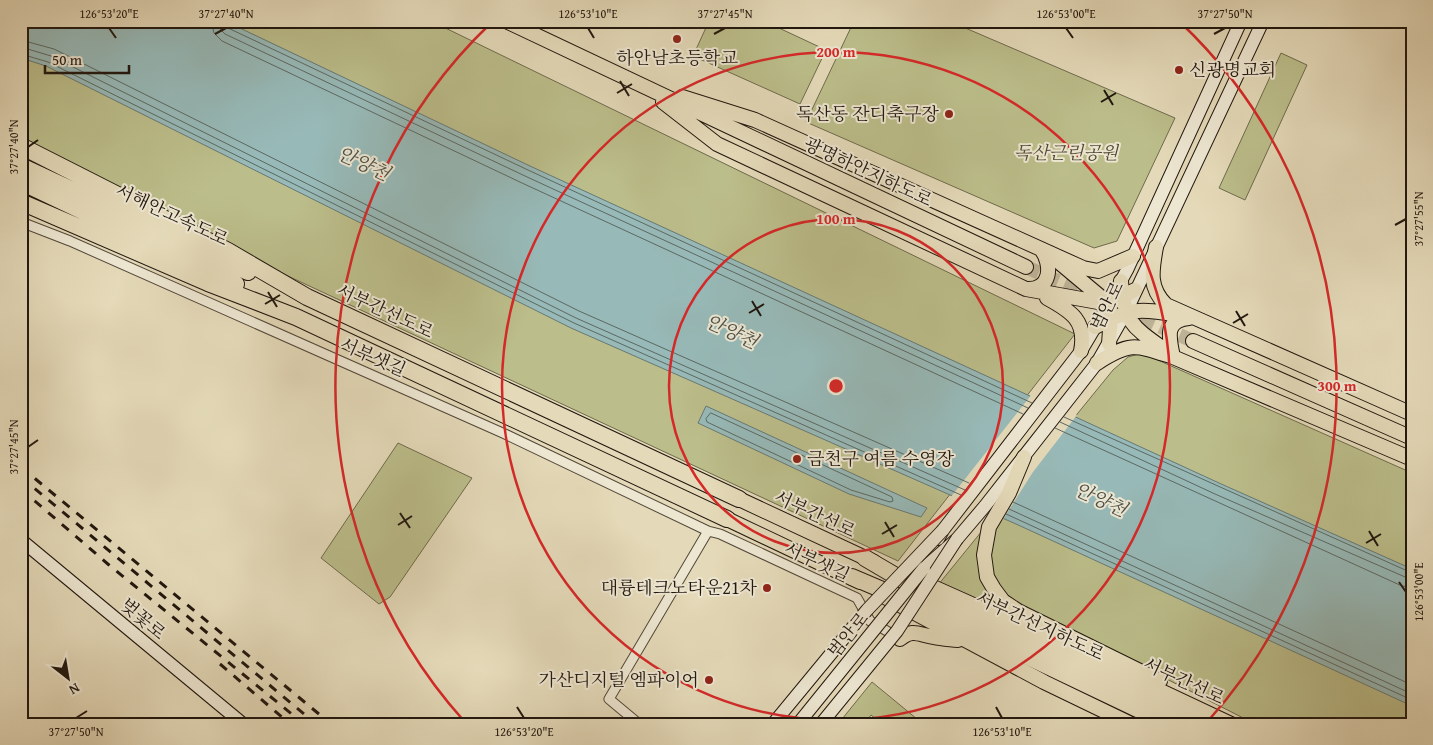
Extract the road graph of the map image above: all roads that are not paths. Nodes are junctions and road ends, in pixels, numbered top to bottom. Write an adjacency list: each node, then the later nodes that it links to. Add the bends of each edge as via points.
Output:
1 (506, 21): 4 (main road)
2 (1241, 21): 12 (main road, 범안로)
3 (1263, 21): 10 (main road, 범안로)
4 (640, 86): 11 (main road, via 755,120); 13 (main road, 광명하안지하도로); 16 (main road, via 717,144)
5 (21, 146): 17 (highway, 서부간선도로, via 228,251)
6 (21, 166): 17 (highway, 서해안고속도로, via 220,260)
7 (21, 182): 20 (highway, 서해안고속도로, via 215,273)
8 (21, 202): 20 (highway, via 208,283)
9 (21, 222): 36 (street, 서부샛길, via 79,244 496,430)
10 (1156, 247): 15 (main road, 범안로); 21 (main road, via 1152,273 1154,290 1166,305)
11 (1041, 249): 12 (main road, via 1083,268 1098,271); 16 (main road, via 1050,263 1048,275); 18 (main road)
12 (1133, 256): 14 (main road, 범안로)
13 (1026, 267)
14 (1121, 281): 18 (main road, 범안로); 19 (main road)
15 (1135, 290): 19 (main road)
16 (1031, 291): 18 (main road); 26 (main road, via 1071,313 1081,328)
17 (307, 297): 33 (highway, 서부간선도로)
18 (1109, 304): 19 (main road); 22 (main road); 23 (main road, 범안로)
19 (1124, 306): 21 (main road); 22 (main road); 25 (main road, 범안로); 27 (main road, via 1137,330)
20 (296, 317): 34 (highway)
21 (1193, 318): 27 (main road, via 1181,319 1171,328 1169,340); 29 (main road)
22 (1111, 319): 23 (main road); 25 (main road)
23 (1095, 327): 26 (main road, 범안로)
24 (1193, 341): 30 (main road)
25 (1108, 344): 28 (main road, 범안로)
26 (1081, 351): 35 (main road, 범안로)
27 (1173, 357): 28 (main road, via 1138,346 1114,352); 32 (main road)
28 (1098, 363): 31 (main road, 범안로)
29 (1412, 414)
30 (1412, 438)
31 (1024, 457): 37 (main road, 범안로); 53 (main road, via 1010,493 989,528 984,555 987,577 1003,600 1018,611)
32 (1412, 460)
33 (739, 500): 39 (main road, 서부간선로)
34 (727, 519): 41 (main road)
35 (943, 530): 40 (main road, 범안로, bridge); 46 (main road, bridge, via 867,610)
36 (708, 531): 42 (street, 서부샛길, via 857,598 870,620); 45 (street, via 609,699)
37 (957, 539): 40 (main road, 범안로, bridge); 48 (main road, bridge, via 897,631)
38 (21, 540): 44 (main road, 벚꽃로)
39 (865, 558): 51 (highway, 서부간선지하도로, via 935,599); 52 (main road, 서부간선로, via 943,590)
40 (924, 568): 47 (main road, 범안로, bridge)
41 (852, 577): 43 (main road); 50 (highway, 서부간선지하도로, via 932,611)
42 (900, 639): 43 (main road, via 915,632)
43 (968, 642): 49 (main road)
44 (243, 724)
45 (639, 724)
46 (773, 724)
47 (798, 724)
48 (821, 724)
49 (1131, 724)
50 (1169, 724)
51 (1201, 724)
52 (1231, 724)
53 (1243, 724)

